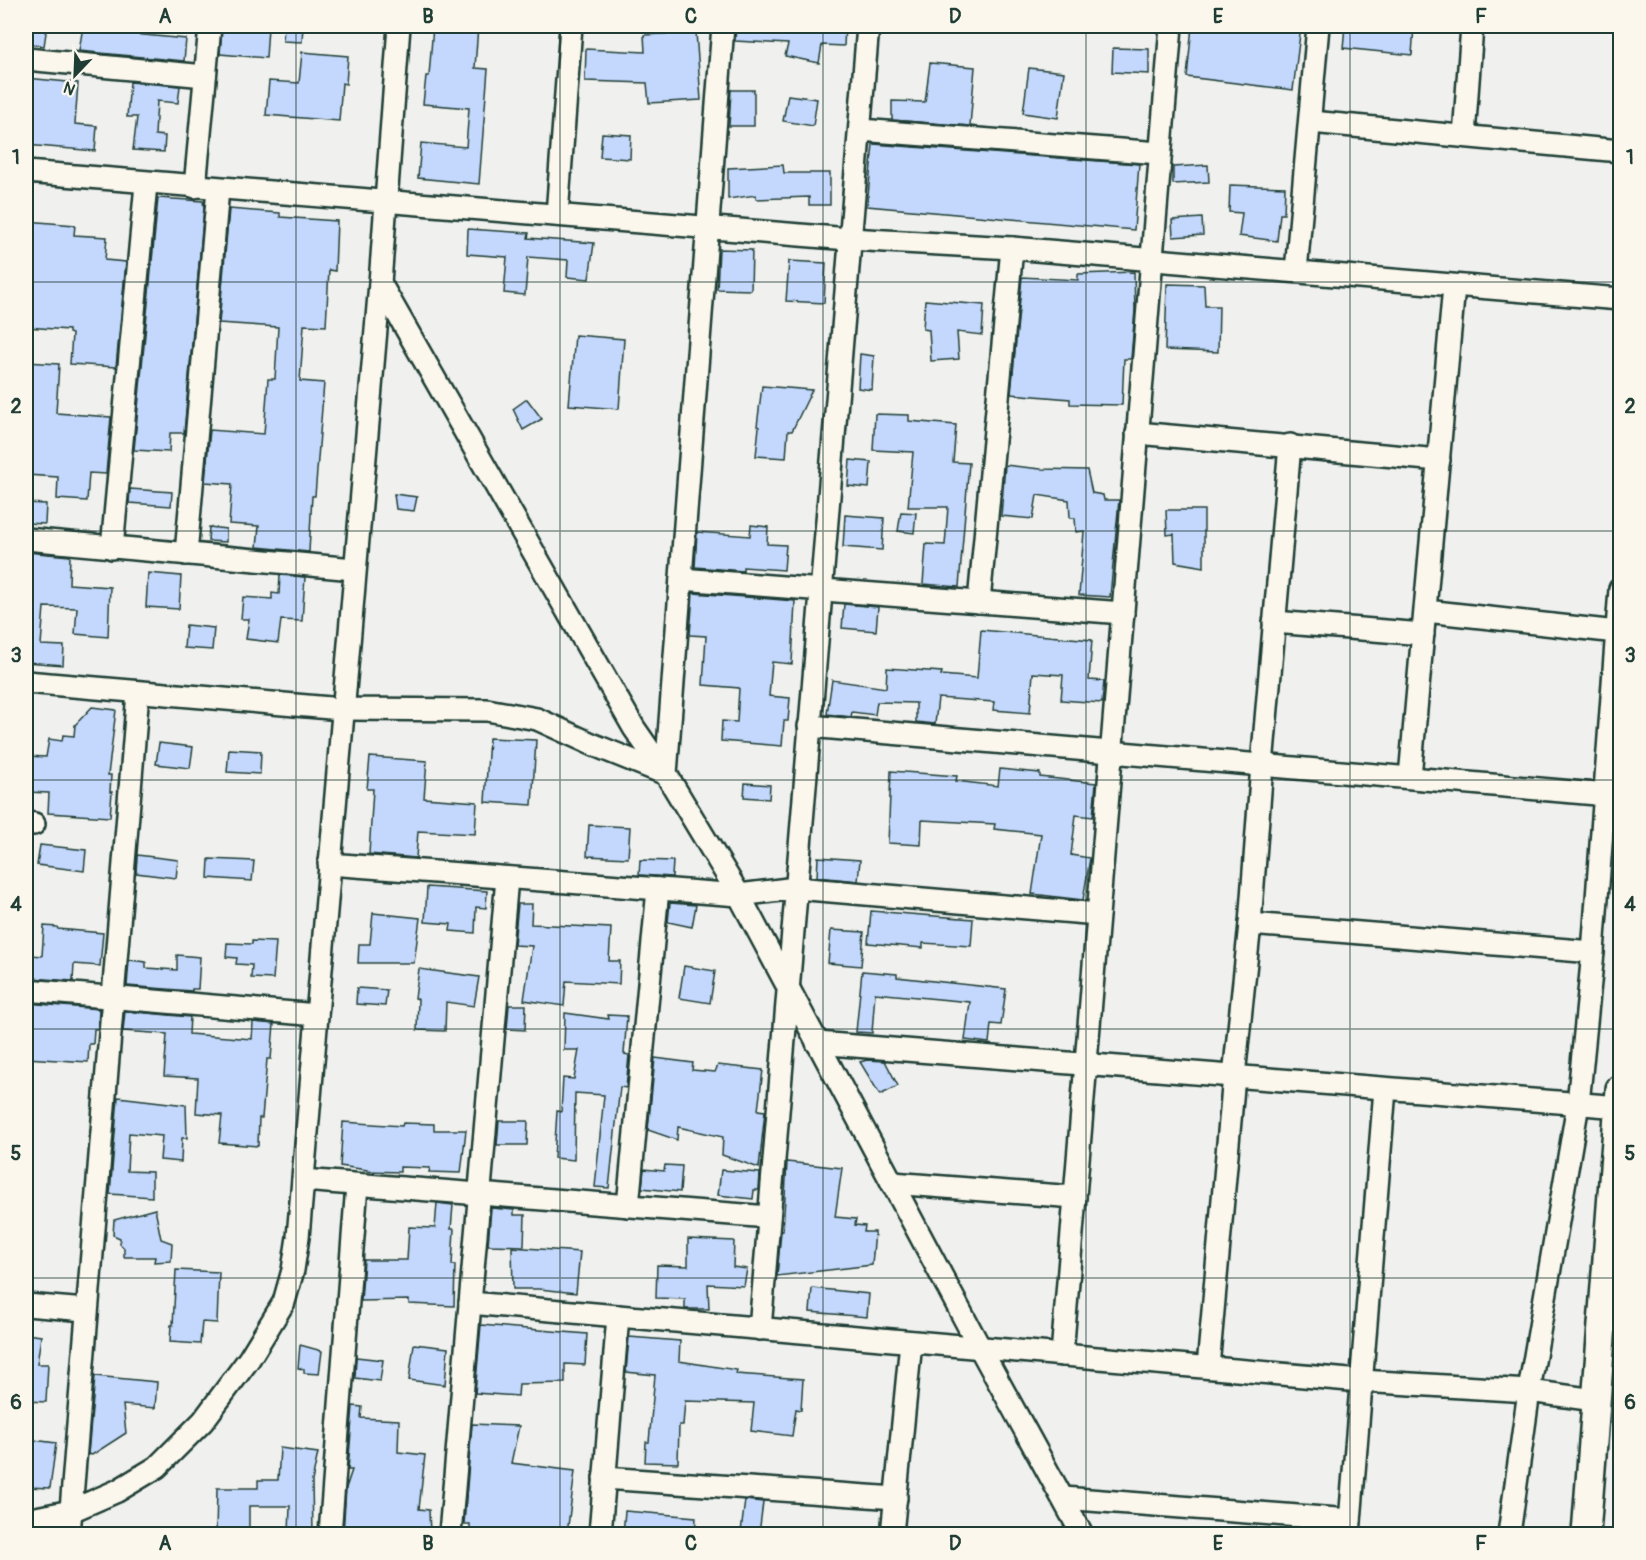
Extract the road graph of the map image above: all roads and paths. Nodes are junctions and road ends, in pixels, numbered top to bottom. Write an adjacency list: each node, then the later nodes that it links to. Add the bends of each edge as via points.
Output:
1 (210, 26): 10 (street)
2 (399, 26): 20 (street)
3 (571, 26): 21 (street)
4 (723, 26): 22 (street)
5 (868, 26): 12 (street)
6 (1171, 26): 15 (street)
7 (1318, 26): 11 (street)
8 (1472, 26): 13 (street)
9 (26, 59): 10 (street)
10 (205, 76): 18 (street)
11 (1311, 122): 13 (street); 26 (street)
12 (860, 130): 15 (street); 23 (street)
13 (1464, 136): 14 (street)
14 (1620, 151)
15 (1160, 153): 25 (street)
16 (26, 172): 17 (street)
17 (146, 184): 18 (street); 34 (street)
18 (195, 187): 19 (street)
19 (218, 189): 20 (street); 35 (street)
20 (385, 202): 21 (street); 27 (street)
21 (557, 215): 22 (street)
22 (709, 228): 23 (street); 37 (street)
23 (849, 239): 24 (street); 38 (street)
24 (1012, 248): 25 (street); 40 (street)
25 (1153, 259): 26 (street); 30 (street)
26 (1296, 272): 28 (street)
27 (380, 283): 36 (street); 52 (street, via 634,729)
28 (1454, 286): 29 (street); 32 (street)
29 (1620, 299)
30 (1137, 433): 31 (street); 42 (street)
31 (1290, 446): 32 (street); 43 (street)
32 (1439, 460): 41 (street)
33 (26, 539): 34 (street)
34 (112, 548): 35 (street)
35 (186, 554): 36 (street)
36 (354, 569): 48 (street)
37 (681, 579): 38 (street); 52 (street)
38 (820, 589): 40 (street); 49 (street)
39 (1620, 589): 44 (street)
40 (979, 602): 42 (street)
41 (1426, 611): 44 (street); 45 (street)
42 (1123, 613): 50 (street)
43 (1274, 622): 45 (street); 51 (street)
44 (1617, 632): 54 (street)
45 (1424, 634): 53 (street)
46 (26, 682): 47 (street)
47 (138, 692): 48 (street); 65 (street)
48 (342, 709): 52 (street, via 487,710 537,719); 55 (street)
49 (809, 726): 50 (street); 57 (street)
50 (1111, 752): 51 (street); 60 (street)
51 (1262, 765): 53 (street); 61 (street)
52 (666, 774): 59 (street)
53 (1410, 777): 54 (street)
54 (1612, 795): 62 (street)
55 (329, 864): 56 (street); 66 (street)
56 (507, 878): 58 (street); 76 (street)
57 (796, 888): 59 (street); 60 (street); 63 (street)
58 (658, 889): 59 (street); 78 (street)
59 (739, 895): 63 (street)
60 (1098, 914): 68 (street)
61 (1250, 924): 62 (street); 69 (street)
62 (1593, 951): 72 (street)
63 (788, 986): 67 (street); 79 (street)
64 (26, 990): 65 (street)
65 (112, 998): 66 (street); 82 (street)
66 (317, 1014): 73 (street)
67 (818, 1043): 68 (street); 74 (street)
68 (1085, 1065): 69 (street); 77 (street)
69 (1234, 1076): 70 (street); 88 (street)
70 (1386, 1089): 72 (street); 89 (street)
71 (1620, 1101): 72 (street); 91 (main road)
72 (1578, 1104): 90 (street)
73 (303, 1180): 75 (street); 95 (street, via 293,1270 284,1302 249,1359 203,1421 157,1467 117,1491)
74 (892, 1183): 77 (street); 86 (street)
75 (357, 1185): 76 (street); 99 (street)
76 (480, 1194): 78 (street); 80 (street)
77 (1075, 1197): 87 (street)
78 (628, 1206): 79 (street)
79 (769, 1217): 84 (street)
80 (470, 1304): 83 (street); 100 (street)
81 (26, 1305): 82 (street)
82 (86, 1310): 95 (street)
83 (618, 1316): 84 (street); 92 (street)
84 (760, 1329): 85 (street)
85 (911, 1342): 86 (street); 93 (street)
86 (980, 1348): 87 (street); 94 (street)
87 (1062, 1355): 88 (street)
88 (1208, 1367): 89 (street)
89 (1361, 1381): 90 (street); 97 (street)
90 (1529, 1391): 91 (street); 104 (street)
91 (1595, 1400): 105 (main road)
92 (604, 1478): 93 (street); 101 (street)
93 (896, 1498): 102 (street)
94 (1063, 1498): 97 (street); 103 (street)
95 (71, 1511): 96 (street); 98 (street)
96 (26, 1520)
97 (1350, 1527)
98 (69, 1534)
99 (330, 1534)
100 (450, 1534)
101 (600, 1534)
102 (892, 1534)
103 (1082, 1534)
104 (1509, 1534)
105 (1586, 1534)

